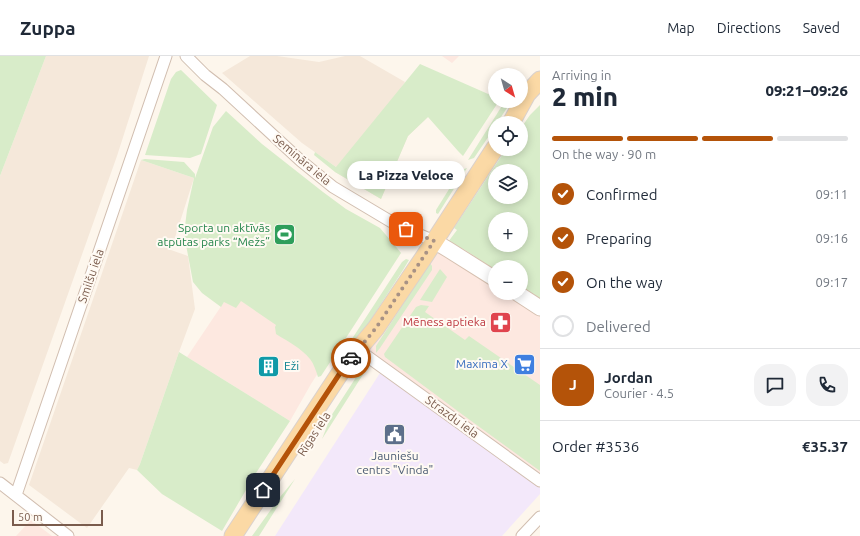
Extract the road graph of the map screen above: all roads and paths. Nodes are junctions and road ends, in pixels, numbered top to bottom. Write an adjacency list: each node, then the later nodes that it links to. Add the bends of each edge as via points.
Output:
1 (166, 56): 16 (street, Smilšu iela)
2 (186, 56): 8 (street, Semināra iela, via 301,162 333,187 395,224)
3 (540, 80): 5 (main road, via 527,94)
4 (540, 98): 6 (main road)
5 (515, 116)
6 (518, 116)
7 (490, 156): 8 (main road, Rīgas iela)
8 (434, 241): 9 (main road); 12 (main road, Rīgas iela)
9 (488, 274)
10 (528, 300): 11 (main road)
11 (540, 308)
12 (376, 328): 13 (main road, Rīgas iela); 19 (main road, Rīgas iela, via 346,364)
13 (364, 354): 14 (street, Strazdu iela); 20 (main road, Rīgas iela, via 356,371)
14 (540, 481)
15 (0, 482): 16 (street)
16 (16, 495): 18 (street)
17 (540, 517): 21 (street)
18 (68, 536)
19 (233, 536)
20 (246, 536)
21 (522, 536)

